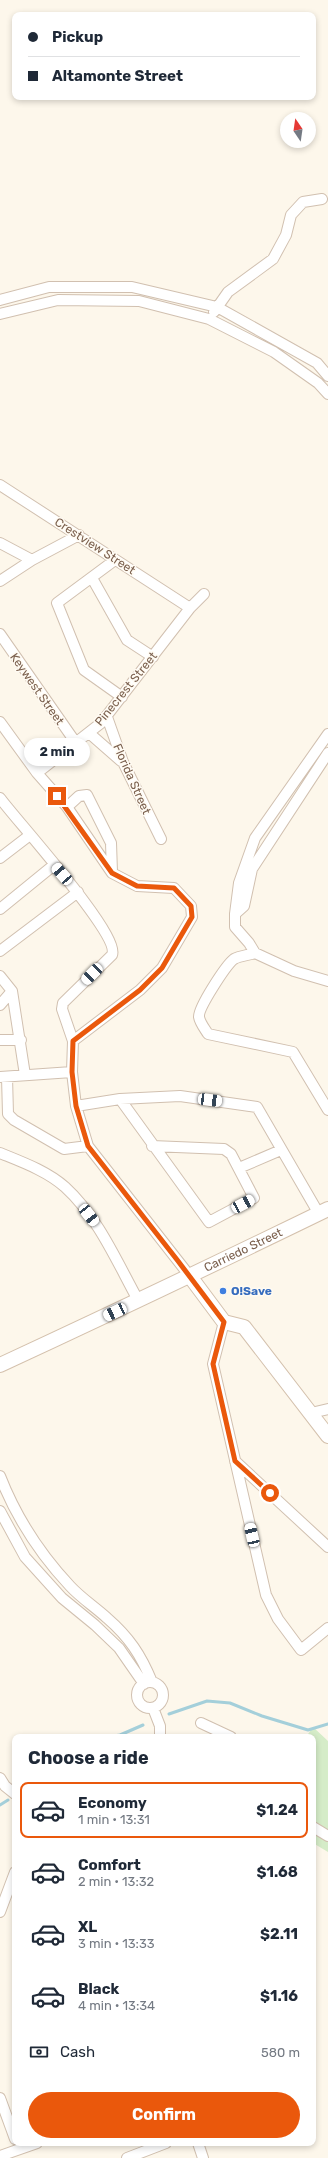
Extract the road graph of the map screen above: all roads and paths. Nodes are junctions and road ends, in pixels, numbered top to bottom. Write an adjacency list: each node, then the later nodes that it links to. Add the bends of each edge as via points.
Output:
1 (322, 199): 3 (street, via 303,202 291,215 286,235 273,259 228,292)
2 (0, 300): 3 (street, via 49,287 132,288)
3 (217, 307): 5 (street); 6 (street, via 317,363)
4 (0, 314): 5 (street, via 58,300 132,301)
5 (209, 319): 7 (street, via 274,352 318,383)
6 (328, 376)
7 (328, 394)
8 (0, 485): 9 (street, Crestview Street)
9 (79, 535): 11 (street); 12 (street, Crestview Street)
10 (0, 543): 11 (street)
11 (32, 560): 14 (street)
12 (115, 560): 13 (street); 16 (street, Crestview Street)
13 (92, 578): 18 (street, via 127,640); 19 (street, via 57,603 84,670)
14 (0, 581)
15 (204, 594): 16 (street, Pinecrest Street)
16 (190, 608): 18 (street, Pinecrest Street)
17 (0, 634): 24 (street, Keywest Street)
18 (153, 657): 19 (street, Pinecrest Street)
19 (122, 697): 20 (street, Pinecrest Street)
20 (107, 717): 22 (street, Pinecrest Street); 26 (street, Florida Street)
21 (0, 722): 27 (street)
22 (89, 733): 24 (street, Pinecrest Street); 26 (street)
23 (328, 734): 38 (street, via 255,838 239,883)
24 (76, 743): 27 (street, Pinecrest Street)
25 (328, 754): 38 (street, via 252,869 244,906)
26 (123, 762): 32 (street, Florida Street)
27 (37, 773): 29 (street)
28 (0, 798): 30 (street)
29 (67, 808): 35 (street); 35 (street, via 79,796 87,795 111,843)
30 (4, 810): 31 (street)
31 (30, 835): 33 (street); 34 (street)
32 (161, 839)
33 (0, 858)
34 (54, 865): 36 (street); 37 (street)
35 (112, 873): 47 (street, via 137,886 174,888 191,906 192,917 162,968 140,990)
36 (78, 892): 39 (street); 47 (street, via 101,924 113,951 63,1003 62,1009)
37 (0, 909)
38 (234, 914): 40 (street, via 235,928)
39 (0, 951)
40 (255, 953): 42 (street, via 294,971); 53 (street, via 234,959 228,965 200,1008 202,1026 208,1034 293,1052)
41 (0, 976): 43 (street)
42 (328, 981)
43 (12, 992): 44 (street); 46 (street)
44 (0, 1005)
45 (0, 1040): 46 (street)
46 (21, 1040): 49 (street)
47 (73, 1041): 48 (street)
48 (72, 1072): 49 (street); 52 (street)
49 (25, 1075): 50 (street)
50 (3, 1077): 54 (street, via 8,1114 14,1120 64,1149)
51 (120, 1099): 52 (street); 55 (street); 56 (street, via 180,1096 257,1107)
52 (76, 1106): 54 (street)
53 (328, 1110)
54 (88, 1146): 60 (street)
55 (152, 1146): 58 (street, via 224,1149 231,1154); 58 (street, via 209,1222 254,1198)
56 (281, 1150): 58 (street); 59 (street)
57 (0, 1153): 61 (street, via 50,1176 76,1198 95,1223)
58 (239, 1168)
59 (323, 1211): 60 (main road, Carriedo Street)
60 (189, 1275): 61 (main road, Carriedo Street); 62 (main road)
61 (138, 1300): 63 (main road, Carriedo Street)
62 (224, 1322): 65 (main road, via 244,1327); 67 (street, via 213,1364)
63 (0, 1365)
64 (328, 1409): 65 (street)
65 (311, 1413): 66 (main road)
66 (328, 1436)
67 (235, 1461): 70 (street); 71 (street, via 271,1607 301,1650)
68 (0, 1476): 72 (street, via 26,1531 70,1586 126,1636 141,1656)
69 (0, 1511): 72 (street, via 25,1557 62,1598 119,1648)
70 (328, 1547)
71 (328, 1628)
72 (148, 1683): 73 (street, via 159,1686 164,1697 160,1704); 73 (street, via 138,1690 138,1702 145,1707)
73 (153, 1708): 75 (street, via 160,1726)
74 (201, 1723): 76 (street)
75 (160, 1734)
76 (224, 1734)
77 (0, 1778): 78 (street)
78 (12, 1792)
79 (316, 1829): 80 (street)
80 (328, 1836)
81 (12, 1878): 82 (street)
82 (2, 1897): 83 (street); 84 (street)
83 (12, 1899)
84 (0, 1912)
85 (0, 2098): 86 (street)
86 (12, 2131)
87 (29, 2146): 90 (street)
88 (158, 2146): 92 (street)
89 (199, 2146): 93 (street)
90 (19, 2150): 91 (street)
91 (0, 2156)
92 (127, 2158)
93 (203, 2158)

